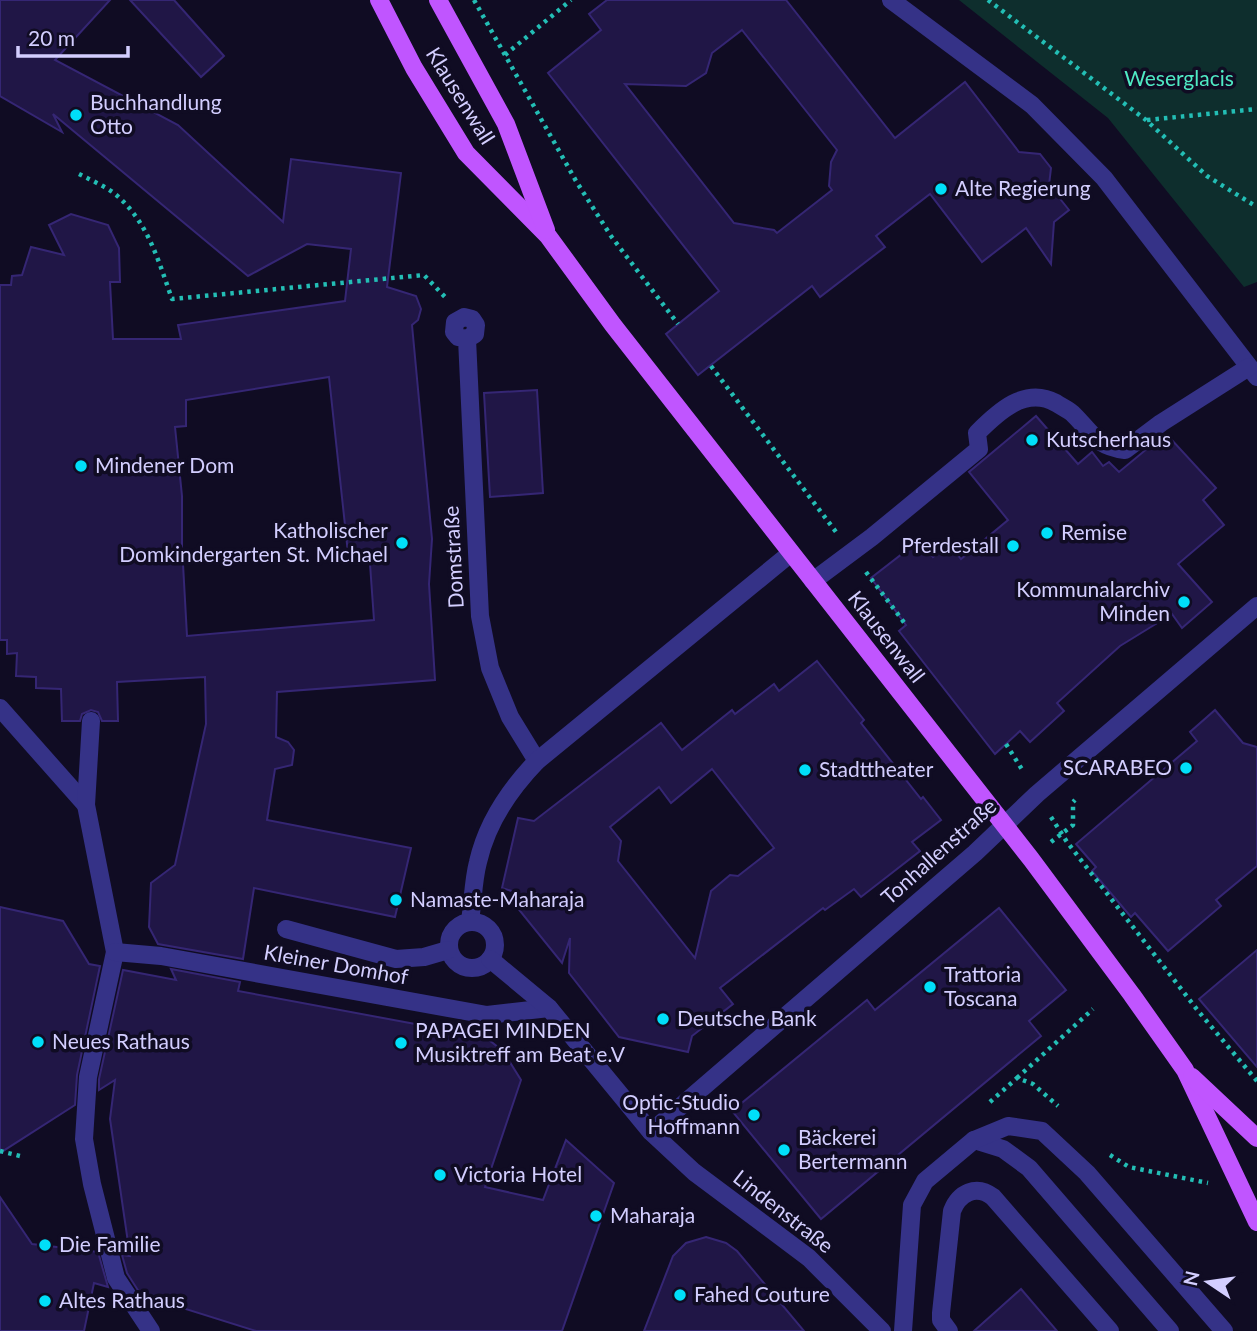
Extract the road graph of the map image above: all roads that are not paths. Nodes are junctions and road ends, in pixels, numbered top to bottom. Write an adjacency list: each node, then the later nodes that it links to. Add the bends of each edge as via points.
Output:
1 (379, 0): 4 (main road, Klausenwall, via 466,153)
2 (438, 0): 4 (main road, Klausenwall, via 506,124)
3 (891, 0): 6 (street, via 1032,104 1104,178)
4 (548, 236): 7 (main road, Klausenwall)
5 (464, 317): 12 (street, Domstraße, via 476,325 475,334 467,339 480,616 490,668 510,717)
6 (1253, 372): 8 (street, via 1161,423 1125,450 1092,437 1073,412 1048,399 1013,402 977,433 979,449)
7 (790, 552): 8 (main road, Klausenwall); 12 (street)
8 (813, 581): 14 (main road, Klausenwall)
9 (1257, 606): 14 (street, Tonhallenstraße)
10 (0, 708): 13 (street)
11 (91, 721): 13 (street)
12 (537, 761): 15 (street, via 514,785 493,819 478,862)
13 (86, 805): 18 (street)
14 (1004, 824): 21 (main road, Klausenwall); 24 (street, Tonhallenstraße)
15 (470, 921): 17 (street, via 453,931); 19 (street, via 493,934 495,951)
16 (286, 929): 17 (street, via 396,959)
17 (448, 950): 19 (street, via 458,965 467,968 476,969)
18 (115, 952): 20 (street, Kleiner Domhof, via 162,956 488,1016); 28 (street, via 88,1077 83,1139 117,1278)
19 (490, 960): 20 (street)
20 (549, 1008): 24 (street)
21 (1185, 1070): 22 (main road, Klausenwall); 23 (main road, Klausenwall)
22 (1234, 1115): 23 (street); 25 (main road, Klausenwall)
23 (1208, 1120): 27 (main road, Klausenwall)
24 (651, 1132): 29 (street, Lindenstraße, via 694,1172 809,1258)
25 (1257, 1138)
26 (974, 1140): 30 (street, via 925,1181 912,1205); 33 (street, via 1003,1149 1029,1168); 34 (street, via 1008,1126 1042,1131 1087,1173)
27 (1257, 1222)
28 (150, 1331)
29 (882, 1331)
30 (903, 1331)
31 (949, 1331): 32 (street, via 940,1313 952,1211 963,1194 978,1190 993,1196)
32 (1110, 1331)
33 (1170, 1331)
34 (1224, 1331)

